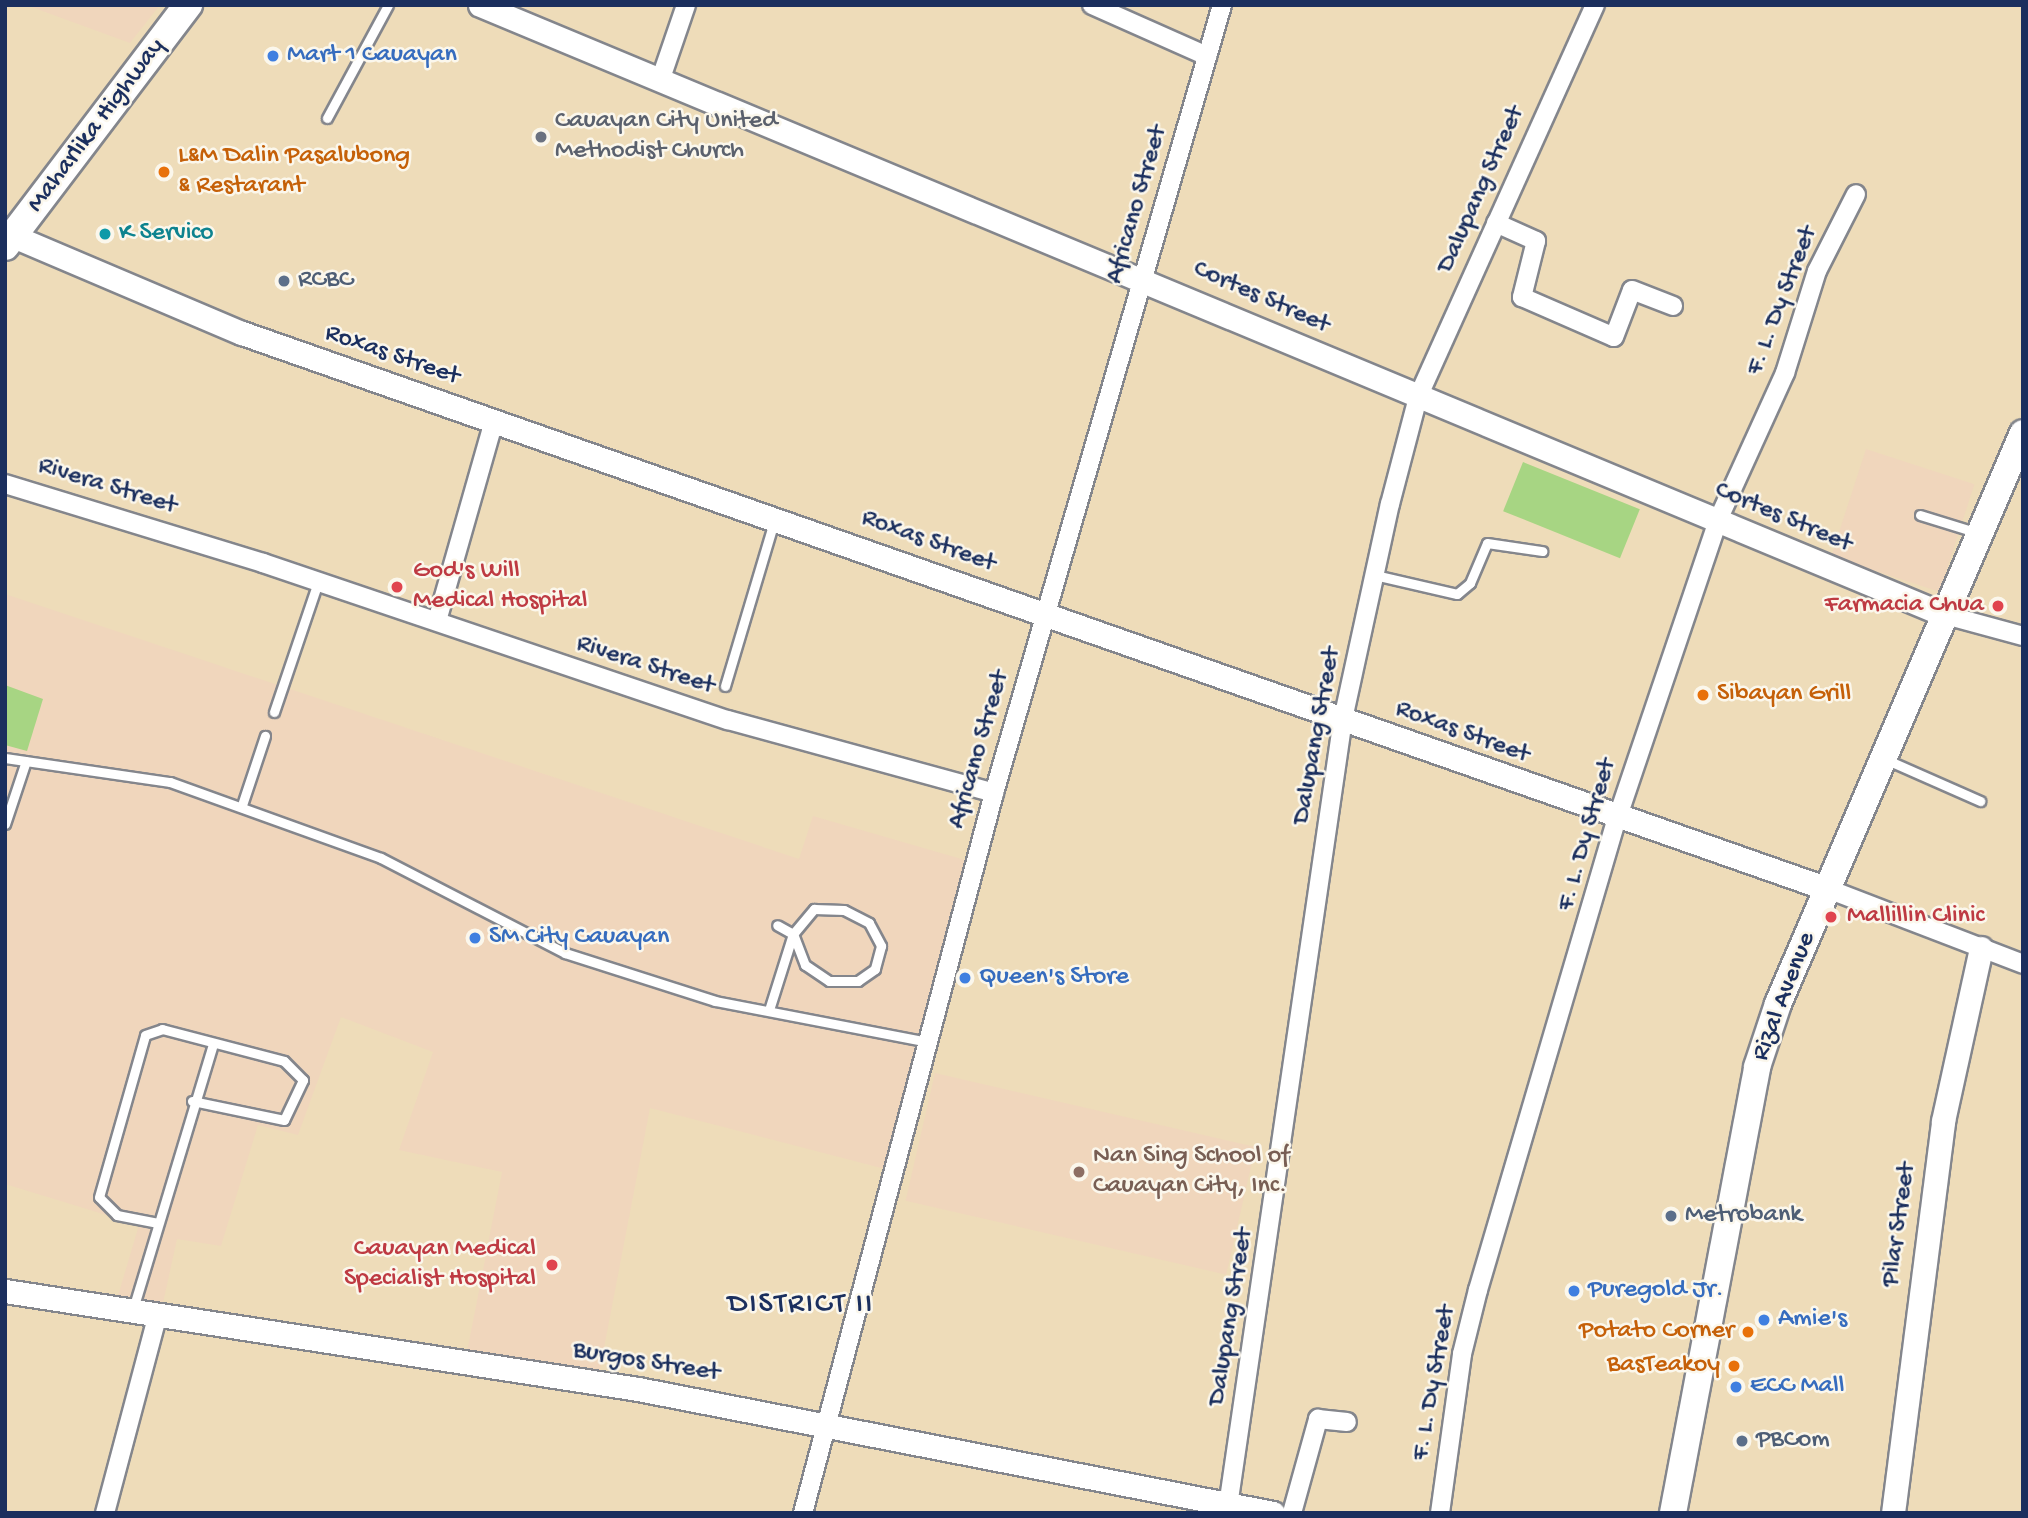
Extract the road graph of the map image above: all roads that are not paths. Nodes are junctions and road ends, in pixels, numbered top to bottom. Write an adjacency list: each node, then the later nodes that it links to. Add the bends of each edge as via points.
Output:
1 (188, 5): 13 (main road, Maharlika Highway)
2 (388, 5): 10 (lane)
3 (480, 5): 9 (street, Cortes Street)
4 (686, 5): 9 (street)
5 (1092, 5): 8 (street)
6 (1222, 5): 8 (street, Africano Street)
7 (1595, 5): 12 (street, Dalupang Street)
8 (1207, 56): 14 (street, Africano Street)
9 (660, 81): 14 (street, Cortes Street)
10 (327, 118)
11 (1856, 194): 22 (street, F. L. Dy Street, via 1817,271 1785,373)
12 (1496, 223): 15 (street, via 1536,241 1522,297 1615,337 1632,290); 16 (street, Dalupang Street)
13 (8, 238): 17 (street, Roxas Street, via 242,333)
14 (1145, 278): 16 (street, Cortes Street); 27 (street, Africano Street)
15 (1673, 306)
16 (1418, 397): 22 (street, Cortes Street); 25 (street, Dalupang Street)
17 (494, 421): 21 (street, Roxas Street); 29 (street)
18 (2023, 433): 23 (main road, Rizal Avenue)
19 (5, 484): 26 (street, Rivera Street)
20 (1920, 515): 23 (lane)
21 (776, 517): 27 (street, Roxas Street); 31 (lane)
22 (1718, 520): 28 (street, Cortes Street); 41 (street, F. L. Dy Street)
23 (1978, 533): 28 (main road, Rizal Avenue)
24 (1542, 551): 25 (lane, via 1486,543 1470,583 1457,594)
25 (1379, 576): 33 (street, Dalupang Street)
26 (318, 582): 29 (street, Rivera Street); 32 (lane)
27 (1046, 614): 33 (street, Roxas Street); 38 (street, Africano Street)
28 (1942, 614): 30 (street, Cortes Street); 36 (main road, Rizal Avenue)
29 (437, 621): 38 (street, Rivera Street, via 728,720)
30 (2023, 636)
31 (725, 686)
32 (274, 712)
33 (1343, 719): 41 (street, Roxas Street); 58 (street, Dalupang Street)
34 (265, 736): 40 (lane)
35 (5, 758): 37 (lane)
36 (1882, 758): 39 (lane); 43 (main road, Rizal Avenue)
37 (26, 761): 40 (lane, via 170,782); 42 (lane)
38 (994, 793): 49 (street, Africano Street)
39 (1980, 801)
40 (242, 805): 48 (lane, via 381,858 565,953 715,1000)
41 (1617, 819): 43 (street, Roxas Street); 63 (street, F. L. Dy Street, via 1478,1290)
42 (5, 824)
43 (1828, 889): 46 (street); 64 (main road, Rizal Avenue, via 1757,1067)
44 (777, 925): 45 (lane)
45 (793, 934): 45 (lane, via 814,909 844,910 869,923 881,946 875,969 858,981 829,981 805,965); 48 (lane)
46 (1981, 948): 47 (street); 65 (street, Pilar Street, via 1943,1121)
47 (2023, 964)
48 (769, 1010): 49 (lane)
49 (928, 1042): 57 (street, Africano Street)
50 (213, 1044): 51 (lane); 51 (lane, via 295,1068 303,1080 297,1104 284,1120 271,1122); 52 (lane, via 162,1029 140,1041 99,1197 117,1215)
51 (192, 1101): 52 (lane)
52 (158, 1223): 54 (lane)
53 (5, 1291): 54 (street, Burgos Street)
54 (132, 1311): 55 (street, Burgos Street)
55 (158, 1314): 57 (street, Burgos Street); 59 (street)
56 (1347, 1422): 62 (street, via 1318,1419)
57 (831, 1423): 58 (street, Burgos Street); 60 (street, Africano Street)
58 (1227, 1509): 61 (street, Burgos Street)
59 (105, 1513)
60 (803, 1513)
61 (1273, 1513)
62 (1292, 1513)
63 (1440, 1513)
64 (1673, 1513)
65 (1893, 1513)

